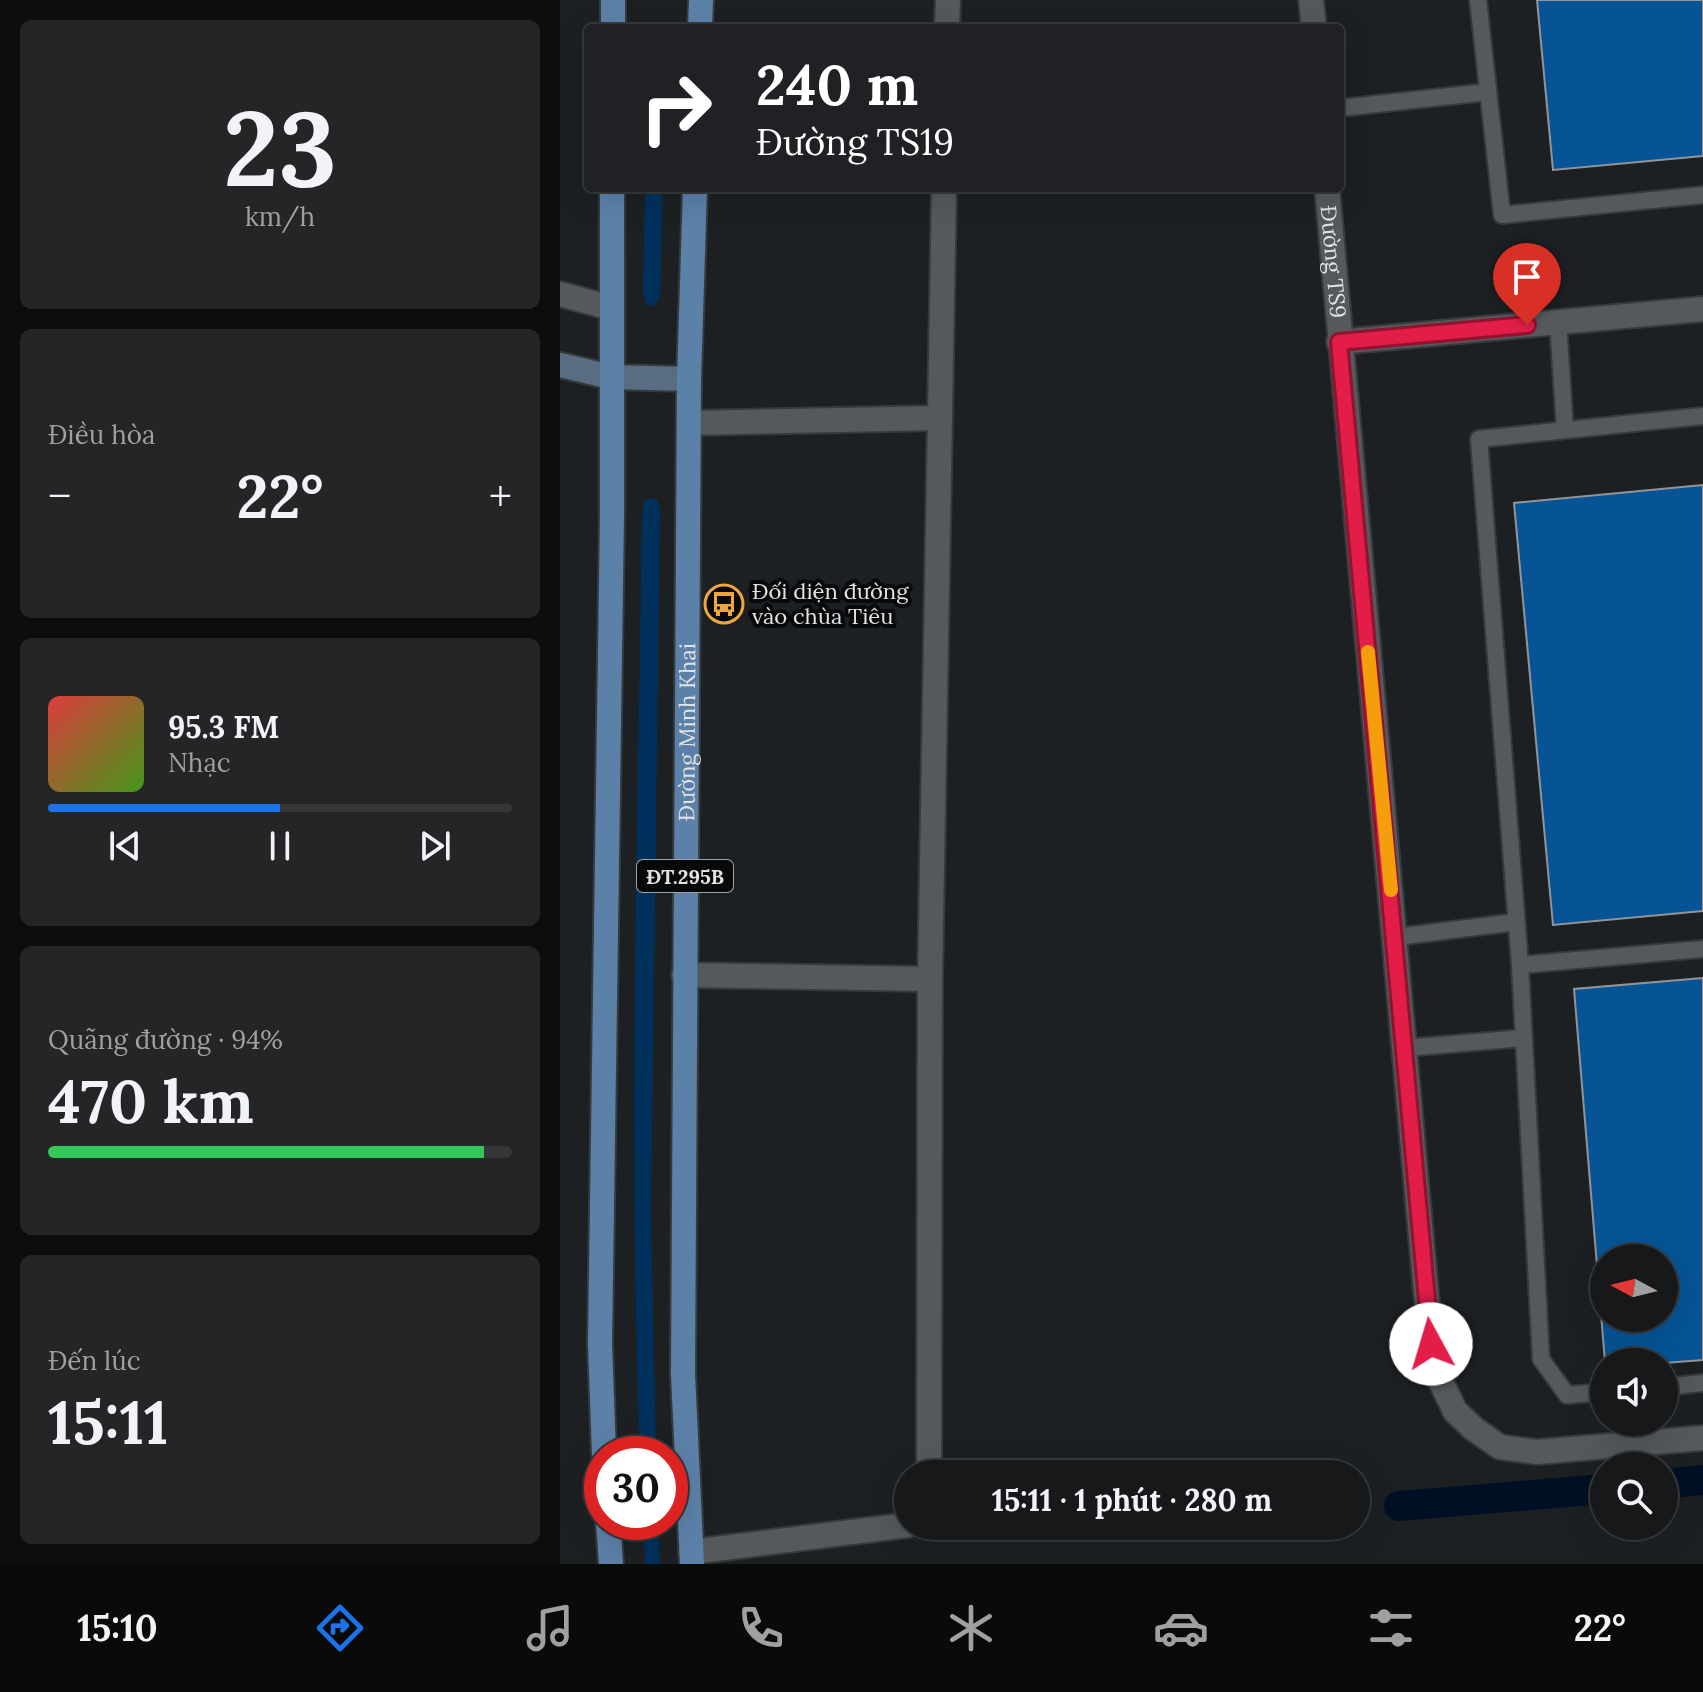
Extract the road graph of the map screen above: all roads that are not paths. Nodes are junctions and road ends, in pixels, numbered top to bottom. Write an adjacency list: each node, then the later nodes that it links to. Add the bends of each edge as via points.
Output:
1 (613, 0): 6 (main road)
2 (701, 0): 7 (main road)
3 (948, 0): 8 (street)
4 (1311, 0): 9 (street)
5 (1478, 0): 10 (lane)
6 (613, 24)
7 (700, 24)
8 (947, 24)
9 (1314, 24)
10 (1487, 92): 11 (lane); 16 (lane, via 1502,215)
11 (1344, 108)
12 (612, 192): 18 (main road, ĐT.295B)
13 (695, 192): 24 (main road, Đường Minh Khai / ĐT.295B)
14 (944, 192): 26 (street)
15 (1327, 192): 21 (street, Đường TS9)
16 (1703, 195)
17 (560, 294): 18 (street)
18 (611, 308): 23 (main road, ĐT.295B)
19 (1703, 309): 20 (street)
20 (1558, 322): 21 (street); 28 (lane)
21 (1339, 342): 30 (street, Đường TS9)
22 (560, 365): 23 (main road)
23 (611, 377): 24 (main road); 40 (main road, ĐT.295B, via 600,1344)
24 (689, 379): 27 (main road, Đường Minh Khai / ĐT.295B)
25 (1703, 416): 28 (lane)
26 (940, 418): 27 (street); 34 (street)
27 (690, 423): 33 (main road, Đường Minh Khai / ĐT.295B)
28 (1565, 430): 29 (lane, via 1479,439)
29 (1516, 922): 30 (lane); 32 (lane)
30 (1396, 937): 36 (street, Đường TS9)
31 (1703, 949): 32 (lane)
32 (1520, 965): 35 (lane)
33 (684, 975): 34 (street); 45 (main road, Đường Minh Khai / ĐT.295B, via 683,1374)
34 (930, 979): 42 (street)
35 (1523, 1038): 36 (lane); 39 (lane, via 1541,1359 1567,1395)
36 (1405, 1048): 41 (street, Đường TS9, via 1431,1344 1455,1411 1500,1447 1537,1452)
37 (1703, 1383): 38 (lane)
38 (1678, 1386)
39 (1590, 1393)
40 (603, 1436)
41 (1703, 1438)
42 (929, 1460)
43 (894, 1527): 45 (street)
44 (609, 1540): 46 (main road)
45 (691, 1558)
46 (611, 1564)

